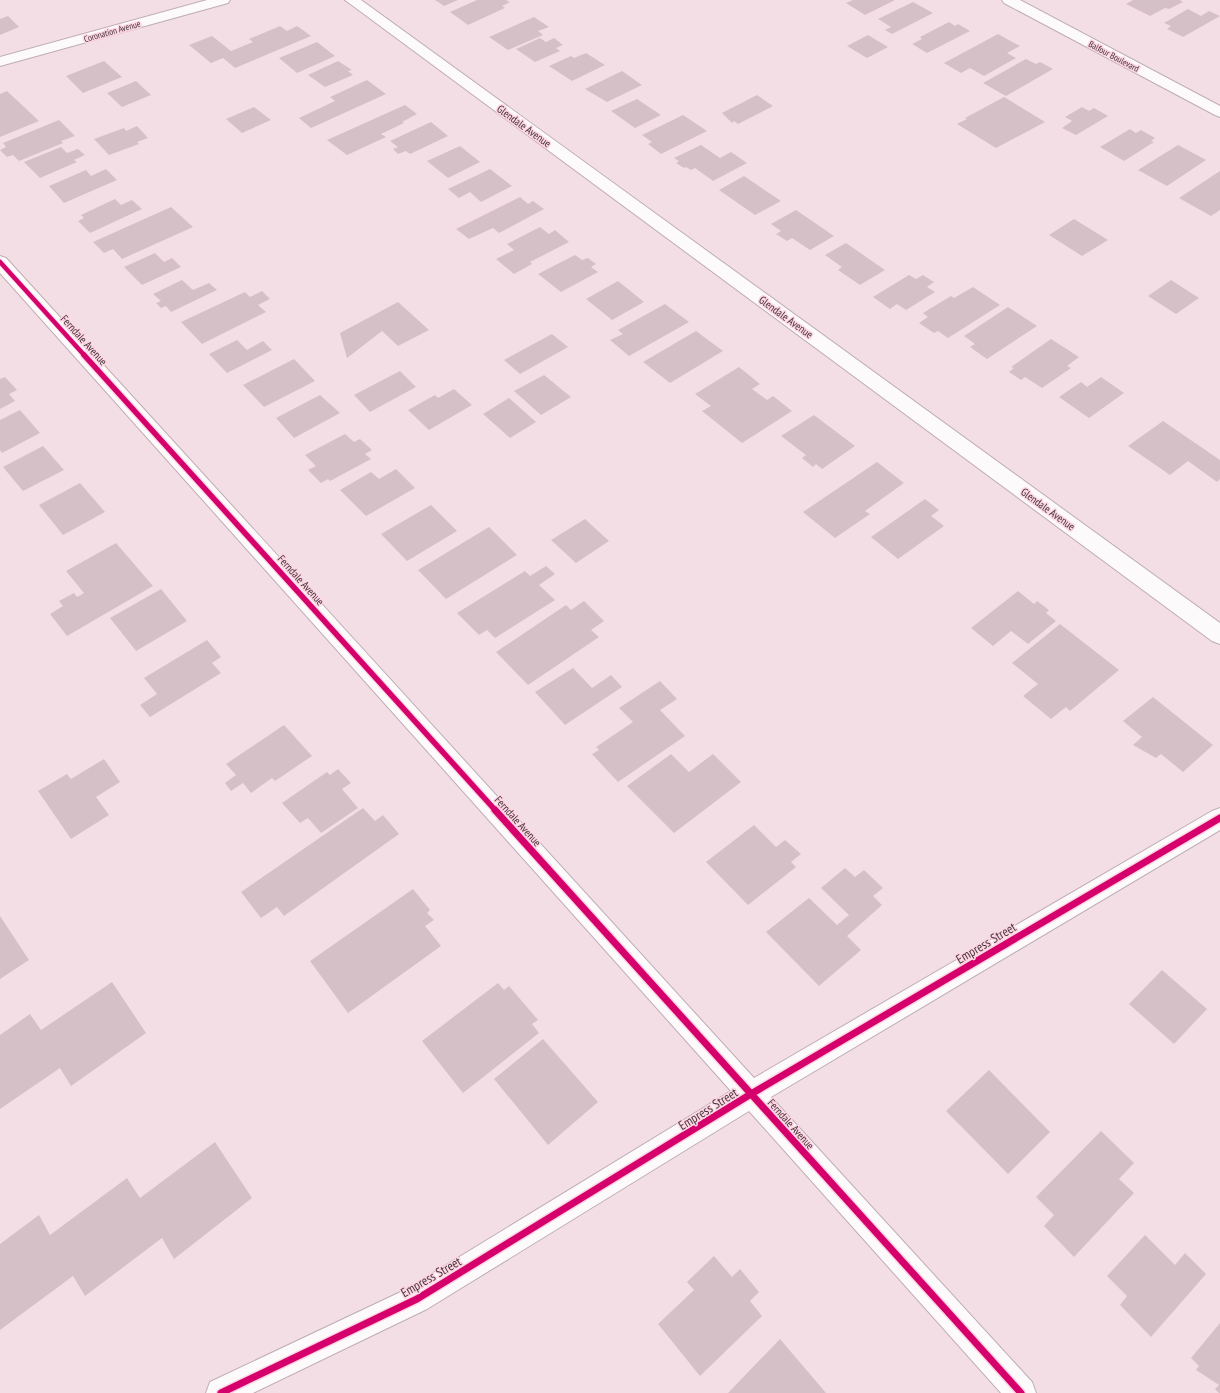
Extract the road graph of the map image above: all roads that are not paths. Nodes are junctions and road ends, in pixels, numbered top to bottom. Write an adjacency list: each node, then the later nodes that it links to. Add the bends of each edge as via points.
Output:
1 (223, 0): 4 (street, Coronation Avenue)
2 (352, 0): 7 (street, Glendale Avenue)
3 (1009, 0): 5 (street, Balfour Boulevard)
4 (0, 62)
5 (1220, 112)
6 (0, 262): 9 (street, Ferndale Avenue)
7 (1220, 635)
8 (1220, 818): 9 (street, Empress Street)
9 (751, 1094): 10 (street, Empress Street, via 417,1300); 11 (street, Ferndale Avenue)
10 (221, 1393)
11 (1021, 1393)

